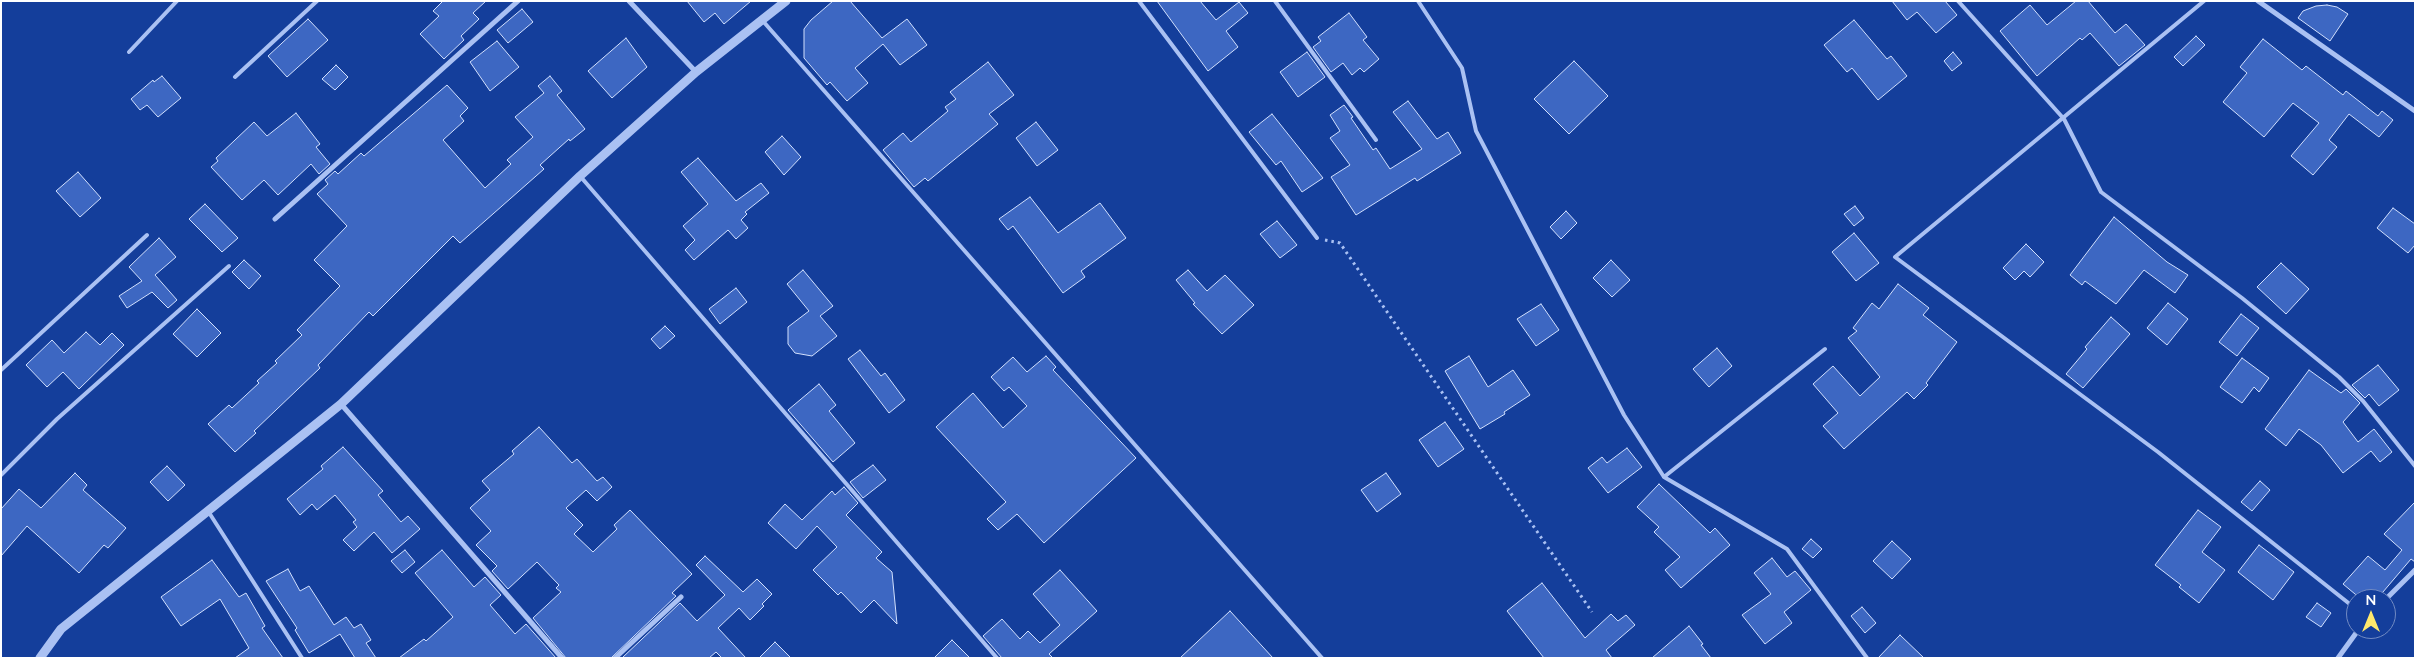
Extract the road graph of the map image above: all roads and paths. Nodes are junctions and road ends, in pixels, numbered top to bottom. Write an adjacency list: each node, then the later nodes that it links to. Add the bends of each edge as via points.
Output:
1 (177, 1): 13 (lane)
2 (317, 1): 15 (lane)
3 (518, 1): 20 (street)
4 (629, 1): 14 (street)
5 (786, 1): 12 (street)
6 (1139, 1): 22 (lane)
7 (1275, 1): 18 (lane)
8 (1418, 1): 29 (lane, via 1462,68 1476,131 1624,415)
9 (1958, 1): 17 (lane)
10 (2204, 1): 17 (lane)
11 (2258, 1): 16 (street)
12 (762, 20): 14 (street); 42 (lane)
13 (129, 52)
14 (696, 72): 19 (street)
15 (235, 77)
16 (2415, 111)
17 (2064, 119): 27 (lane, via 2101,192 2242,298 2339,377 2363,401); 34 (lane, via 1895,257 2158,452)
18 (1376, 140)
19 (580, 176): 26 (street); 41 (lane)
20 (275, 218)
21 (147, 235): 25 (lane)
22 (1317, 238): 35 (path, via 1340,243)
23 (228, 266): 28 (lane, via 57,419)
24 (1825, 348): 29 (lane)
25 (1, 370)
26 (341, 404): 30 (street); 39 (street)
27 (2415, 466)
28 (1, 475)
29 (1664, 478): 43 (lane, via 1787,549)
30 (208, 511): 37 (street, via 61,629); 38 (lane)
31 (2415, 570): 32 (street)
32 (2396, 589)
33 (681, 597): 40 (street)
34 (2346, 601)
35 (1592, 612)
36 (2352, 639): 44 (street)
37 (40, 658)
38 (302, 658)
39 (562, 658)
40 (615, 658)
41 (997, 658)
42 (1322, 658)
43 (1867, 658)
44 (2338, 658)

